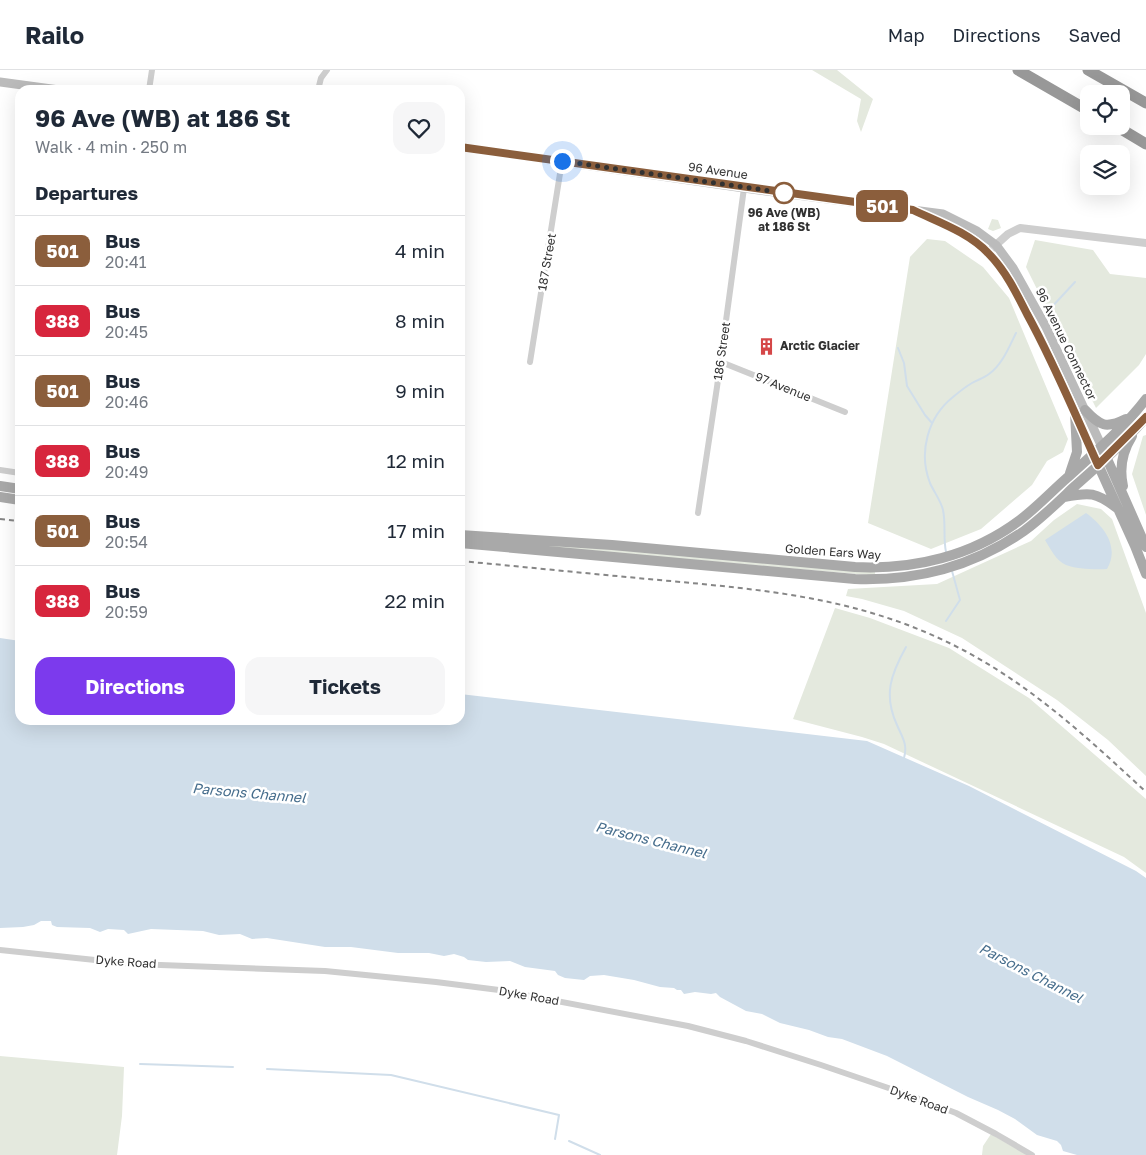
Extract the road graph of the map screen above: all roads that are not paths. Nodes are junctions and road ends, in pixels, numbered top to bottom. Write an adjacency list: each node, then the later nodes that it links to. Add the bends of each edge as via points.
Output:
1 (152, 70): 7 (street)
2 (326, 70): 8 (street)
3 (1018, 70): 10 (highway)
4 (1088, 70): 9 (highway)
5 (0, 82): 6 (main road)
6 (22, 85)
7 (150, 85)
8 (319, 85)
9 (1146, 103)
10 (1080, 106)
11 (1130, 134): 12 (highway)
12 (1146, 144)
13 (465, 148): 14 (main road, 96 Avenue)
14 (562, 161): 15 (main road, 96 Avenue); 20 (street, 187 Street)
15 (744, 188): 16 (main road, 96 Avenue); 21 (street, 186 Street)
16 (913, 210): 18 (main road, 96 Avenue, via 943,214 975,229); 19 (main road, 96 Avenue, via 957,231)
17 (1146, 244): 18 (street, via 1027,228 1012,231)
18 (996, 245): 19 (street); 23 (main road, 96 Avenue Connector, via 1014,268 1046,327)
19 (988, 252): 25 (main road, 96 Avenue Connector, via 1003,271 1037,331)
20 (530, 362)
21 (721, 362): 24 (street, 97 Avenue); 40 (street, 186 Street)
22 (1146, 399): 26 (main road, Golden Ears Way)
23 (1085, 410): 26 (main road, via 1096,422 1106,425 1117,424); 28 (main road, 96 Avenue Connector)
24 (845, 412)
25 (1075, 413): 29 (main road, 96 Avenue Connector); 33 (main road, via 1077,452)
26 (1131, 416): 28 (main road, Golden Ears Way)
27 (1143, 421): 30 (main road, Golden Ears Way); 39 (main road, via 1122,458)
28 (1102, 447): 29 (main road, Golden Ears Way); 30 (main road, 96 Avenue Connector)
29 (1094, 455): 30 (main road, 96 Avenue Connector); 33 (main road, Golden Ears Way)
30 (1102, 461): 37 (main road, Golden Ears Way); 39 (main road)
31 (0, 470): 32 (street)
32 (15, 472)
33 (1068, 476): 41 (main road, Golden Ears Way, via 1019,520 988,540 950,556 900,566 855,567)
34 (0, 486): 35 (main road)
35 (15, 488)
36 (0, 497): 38 (main road)
37 (1063, 497): 39 (main road, via 1091,493); 42 (main road, Golden Ears Way, via 1026,530 993,550 958,565 916,577 855,579)
38 (15, 499)
39 (1122, 506): 43 (main road); 44 (main road)
40 (698, 513)
41 (465, 535)
42 (465, 543)
43 (1146, 547)
44 (1146, 574)
45 (0, 950): 46 (street, Dyke Road, via 133,964 325,971 445,984 499,990 688,1026 746,1041 906,1094 956,1113)
46 (1032, 1155)

